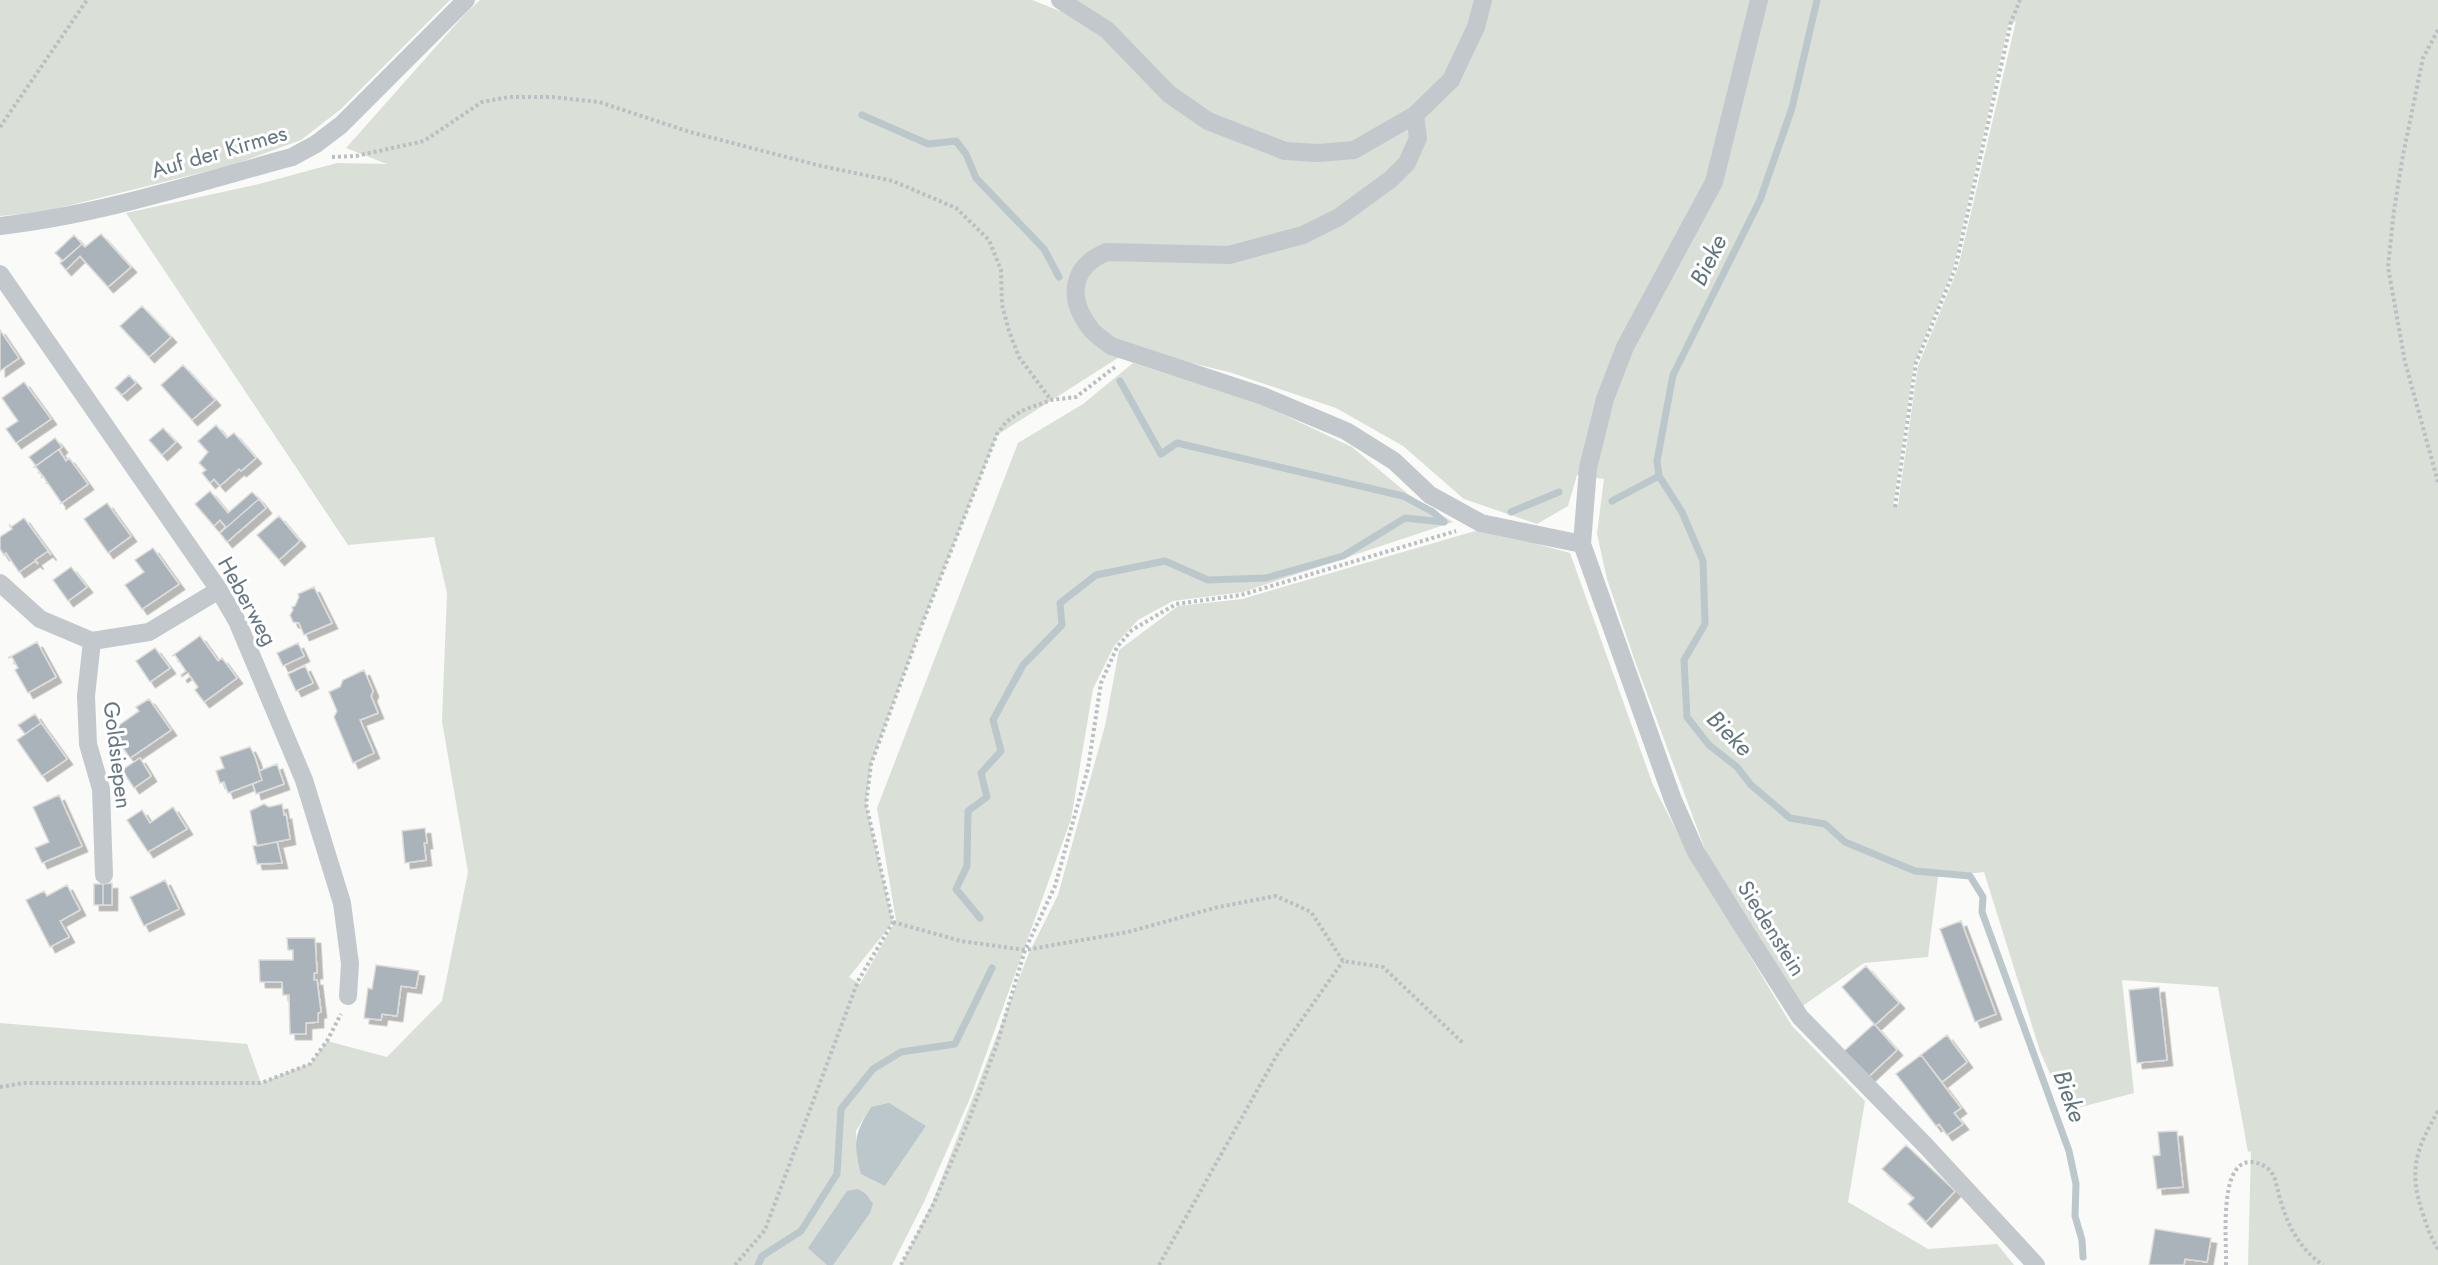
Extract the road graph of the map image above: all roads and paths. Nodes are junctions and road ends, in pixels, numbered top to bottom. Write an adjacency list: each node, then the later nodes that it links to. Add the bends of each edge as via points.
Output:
1 (87, 0): 9 (path)
2 (466, 0): 11 (street, Auf der Kirmes, via 341,125 292,157 122,203 45,221)
3 (1060, 0): 8 (street, via 1107,30 1169,94 1208,121 1285,151 1354,150)
4 (1483, 0): 8 (street, via 1476,27 1451,80)
5 (1759, 0): 18 (street, via 1714,182 1624,346 1605,399 1588,468)
6 (2020, 0): 16 (path, via 1954,269 1916,363)
7 (2438, 30): 15 (path, via 2424,58 2403,155 2388,267 2405,362)
8 (1415, 115): 13 (street, via 1418,138 1407,163 1339,217 1303,235 1230,255 1107,252 1084,265 1076,290 1084,318 1112,346)
9 (0, 127)
10 (324, 157): 14 (path, via 356,156 424,141 482,102 509,97 552,97 599,102 690,132 893,181 956,208 989,240 1001,270 1002,305 1019,357)
11 (0, 226)
12 (0, 274): 20 (street, Heberweg)
13 (1133, 355): 14 (path, via 1076,397); 17 (street, via 1263,396 1346,431 1394,461 1430,495)
14 (1051, 400): 23 (path, via 1021,411 997,434 871,764 866,804)
15 (2438, 482)
16 (1895, 507)
17 (1481, 523): 18 (street); 24 (path, via 1241,595 1176,604 1132,630 1117,647 1101,683 1077,812 1055,886)
18 (1582, 544): 31 (street, Siedenstein, via 1678,810 1696,852 1753,944 1800,1017)
19 (0, 583): 21 (street, via 40,618)
20 (219, 590): 21 (street, via 149,632); 26 (street, Heberweg, via 237,621 304,780 342,903 350,964)
21 (92, 641): 22 (street, Goldsiepen, via 86,696 88,744 100,789)
22 (104, 875)
23 (893, 922): 24 (path, via 962,941); 32 (path, via 858,981 765,1230)
24 (1025, 950): 25 (path, via 1128,932 1218,907 1276,896 1311,912); 33 (path, via 969,1120 934,1203)
25 (1343, 961): 27 (path, via 1383,967); 34 (path, via 1277,1055)
26 (348, 996): 28 (path, via 327,1041 310,1064 261,1083 24,1083)
27 (1464, 1044)
28 (0, 1087)
29 (2438, 1111): 30 (path, via 2421,1143 2414,1171 2417,1197)
30 (2438, 1249)
31 (2033, 1261): 35 (street)
32 (735, 1265)
33 (901, 1265)
34 (1159, 1265)
35 (2052, 1265)
36 (2226, 1265): 37 (path, via 2228,1187 2234,1170 2244,1162 2256,1162 2273,1175 2293,1234)
37 (2323, 1265)

